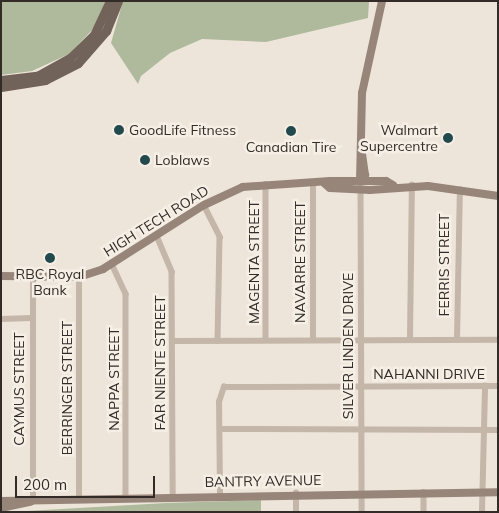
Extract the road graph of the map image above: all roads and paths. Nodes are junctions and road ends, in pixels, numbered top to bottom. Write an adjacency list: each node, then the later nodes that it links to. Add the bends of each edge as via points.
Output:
1 (110, 1): 4 (main road, via 94,34 70,58 39,75)
2 (118, 1): 5 (main road, via 102,37 72,66 45,80)
3 (382, 1): 6 (street, SILVER LINDEN DRIVE, via 362,93)
4 (1, 80)
5 (1, 87)
6 (360, 180): 9 (street, HIGH TECH ROAD); 11 (street, HIGH TECH ROAD); 12 (street, SILVER LINDEN DRIVE)
7 (313, 183): 8 (street, HIGH TECH ROAD); 9 (street, HIGH TECH ROAD); 24 (street, NAVARRE STREET)
8 (266, 184): 15 (street, HIGH TECH ROAD, via 243,187); 23 (street, MAGENTA STREET)
9 (325, 184): 12 (street, HIGH TECH ROAD, via 330,188)
10 (412, 185): 11 (street, HIGH TECH ROAD); 13 (street, HIGH TECH ROAD); 26 (street)
11 (393, 186): 12 (street, HIGH TECH ROAD)
12 (361, 190): 25 (street, SILVER LINDEN DRIVE)
13 (460, 190): 14 (street, HIGH TECH ROAD); 27 (street, FERRIS STREET)
14 (498, 196)
15 (204, 205): 16 (street, HIGH TECH ROAD); 30 (street, via 220,237)
16 (156, 236): 17 (street, HIGH TECH ROAD); 29 (street, FAR NIENTE STREET, via 172,272)
17 (112, 264): 20 (street, HIGH TECH ROAD); 45 (street, NAPPA STREET, via 126,294)
18 (33, 275): 19 (street, HIGH TECH ROAD); 20 (street, HIGH TECH ROAD); 21 (street, CAYMUS STREET)
19 (1, 276)
20 (79, 276): 46 (street, BERRINGER STREET)
21 (32, 318): 22 (street); 48 (street, CAYMUS STREET)
22 (1, 319)
23 (266, 340): 24 (street); 30 (street)
24 (313, 340): 25 (street)
25 (360, 340): 26 (street); 33 (street, SILVER LINDEN DRIVE)
26 (410, 340): 27 (street)
27 (457, 340): 28 (street)
28 (498, 340)
29 (172, 341): 30 (street); 43 (street, FAR NIENTE STREET)
30 (218, 341)
31 (485, 386): 32 (street, NAHANNI DRIVE); 33 (street, NAHANNI DRIVE); 36 (street)
32 (498, 386)
33 (360, 387): 34 (street, NAHANNI DRIVE, via 224,387 220,397); 35 (street, SILVER LINDEN DRIVE)
34 (221, 429): 35 (street); 44 (street)
35 (360, 430): 36 (street); 38 (street, SILVER LINDEN DRIVE)
36 (484, 430): 37 (street); 40 (street)
37 (498, 430)
38 (362, 492): 39 (street, BANTRY AVENUE); 42 (street, BANTRY AVENUE); 51 (street, SILVER LINDEN DRIVE)
39 (424, 492): 40 (street, BANTRY AVENUE); 52 (street)
40 (483, 492): 41 (street, BANTRY AVENUE); 53 (street)
41 (498, 492)
42 (296, 493): 44 (street, BANTRY AVENUE); 50 (street)
43 (173, 494): 44 (street, BANTRY AVENUE); 45 (street, BANTRY AVENUE)
44 (220, 494)
45 (126, 497): 46 (street, BANTRY AVENUE)
46 (79, 499): 48 (street, BANTRY AVENUE)
47 (1, 501): 48 (street, BANTRY AVENUE)
48 (31, 502): 49 (street, BANTRY AVENUE)
49 (1, 508)
50 (296, 512)
51 (362, 512)
52 (424, 512)
53 (482, 512)

